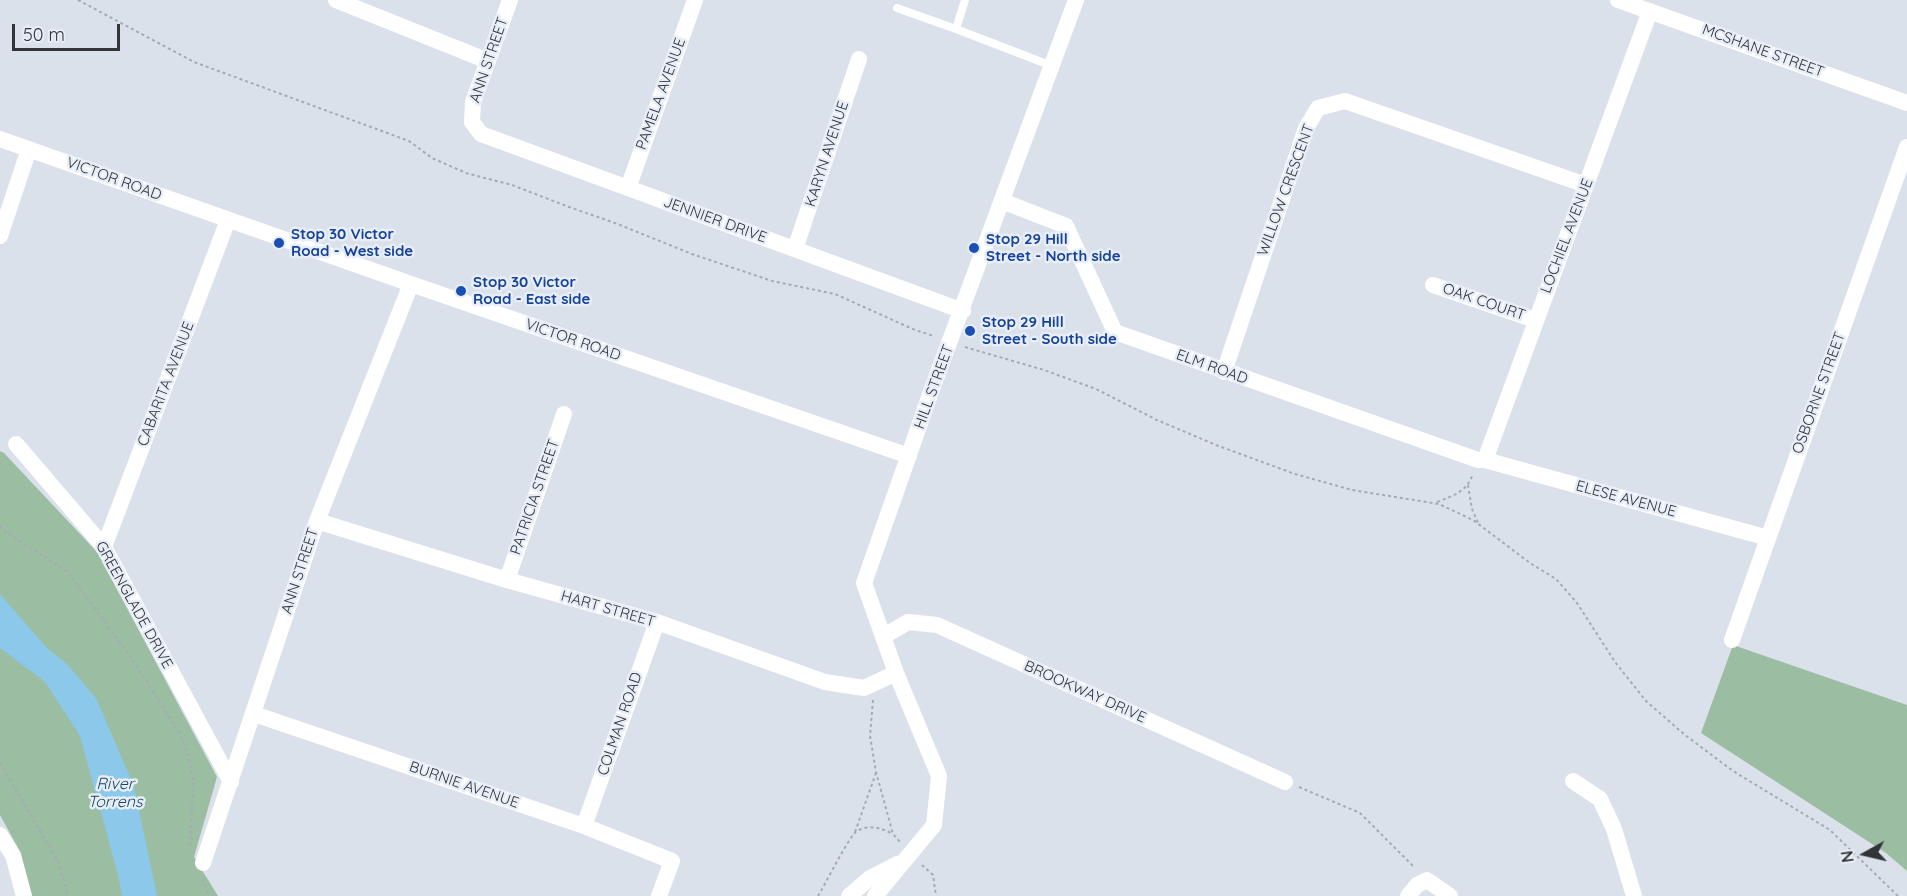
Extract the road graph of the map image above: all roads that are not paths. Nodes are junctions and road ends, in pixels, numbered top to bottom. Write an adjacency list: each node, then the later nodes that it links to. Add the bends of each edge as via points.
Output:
1 (336, 0): 11 (street)
2 (510, 0): 11 (street, ANN STREET)
3 (695, 0): 19 (street, PAMELA AVENUE)
4 (965, 0): 9 (lane)
5 (1076, 0): 12 (street, HILL STREET)
6 (1618, 0): 8 (street, MCSHANE STREET)
7 (897, 8): 9 (lane)
8 (1650, 11): 13 (street, MCSHANE STREET); 18 (street, LOCHIEL AVENUE)
9 (956, 28): 12 (lane)
10 (858, 59): 23 (street, KARYN AVENUE)
11 (488, 61): 14 (street, ANN STREET, via 473,102)
12 (1052, 66): 20 (street, HILL STREET)
13 (1907, 103)
14 (472, 122): 19 (street, JENNIER DRIVE, via 481,134)
15 (0, 139): 17 (street, VICTOR ROAD)
16 (1907, 147): 34 (street, OSBORNE STREET)
17 (29, 148): 21 (street, VICTOR ROAD); 22 (street)
18 (1586, 185): 27 (street, LOCHIEL AVENUE); 28 (street, WILLOW CRESCENT, via 1345,101 1318,108 1306,128)
19 (628, 188): 23 (street, JENNIER DRIVE)
20 (1002, 201): 26 (street, HILL STREET); 28 (street, ELM ROAD, via 1066,226 1115,332)
21 (228, 220): 24 (street, VICTOR ROAD); 35 (street, CABARITA AVENUE)
22 (0, 236)
23 (795, 249): 26 (street, JENNIER DRIVE)
24 (411, 284): 31 (street, VICTOR ROAD); 33 (street, ANN STREET)
25 (1433, 285): 27 (street, OAK COURT)
26 (963, 311): 31 (street, HILL STREET)
27 (1535, 320): 32 (street, LOCHIEL AVENUE)
28 (1224, 372): 32 (street, ELM ROAD)
29 (564, 414): 36 (street, PATRICIA STREET)
30 (16, 444): 35 (street, GREENGLADE DRIVE)
31 (909, 456): 38 (street, HILL STREET, via 864,583)
32 (1481, 460): 34 (street, ELESE AVENUE)
33 (317, 521): 36 (street, HART STREET); 41 (street, ANN STREET)
34 (1768, 538): 39 (street, OSBORNE STREET)
35 (104, 547): 43 (street, GREENGLADE DRIVE)
36 (507, 580): 37 (street, HART STREET)
37 (657, 622): 40 (street, HART STREET, via 825,682 864,688); 45 (street, COLMAN ROAD)
38 (884, 636): 40 (street, HILL STREET); 44 (street, BROOKWAY DRIVE, via 908,622 937,624)
39 (1732, 640)
40 (896, 674): 47 (street, HILL STREET, via 939,776 934,825)
41 (254, 714): 43 (street, ANN STREET); 45 (street, BURNIE AVENUE)
42 (1572, 781): 55 (street, via 1600,799 1614,829)
43 (231, 782): 48 (street, ANN STREET)
44 (1285, 782)
45 (584, 826): 50 (street, BURNIE AVENUE, via 672,861)
46 (0, 835): 49 (street, via 14,855)
47 (910, 856): 51 (street, via 870,878); 52 (street, HILL STREET)
48 (203, 871)
49 (24, 896)
50 (659, 896)
51 (849, 896)
52 (875, 896)
53 (1408, 896): 54 (street, via 1427,880)
54 (1450, 896)
55 (1634, 896)

